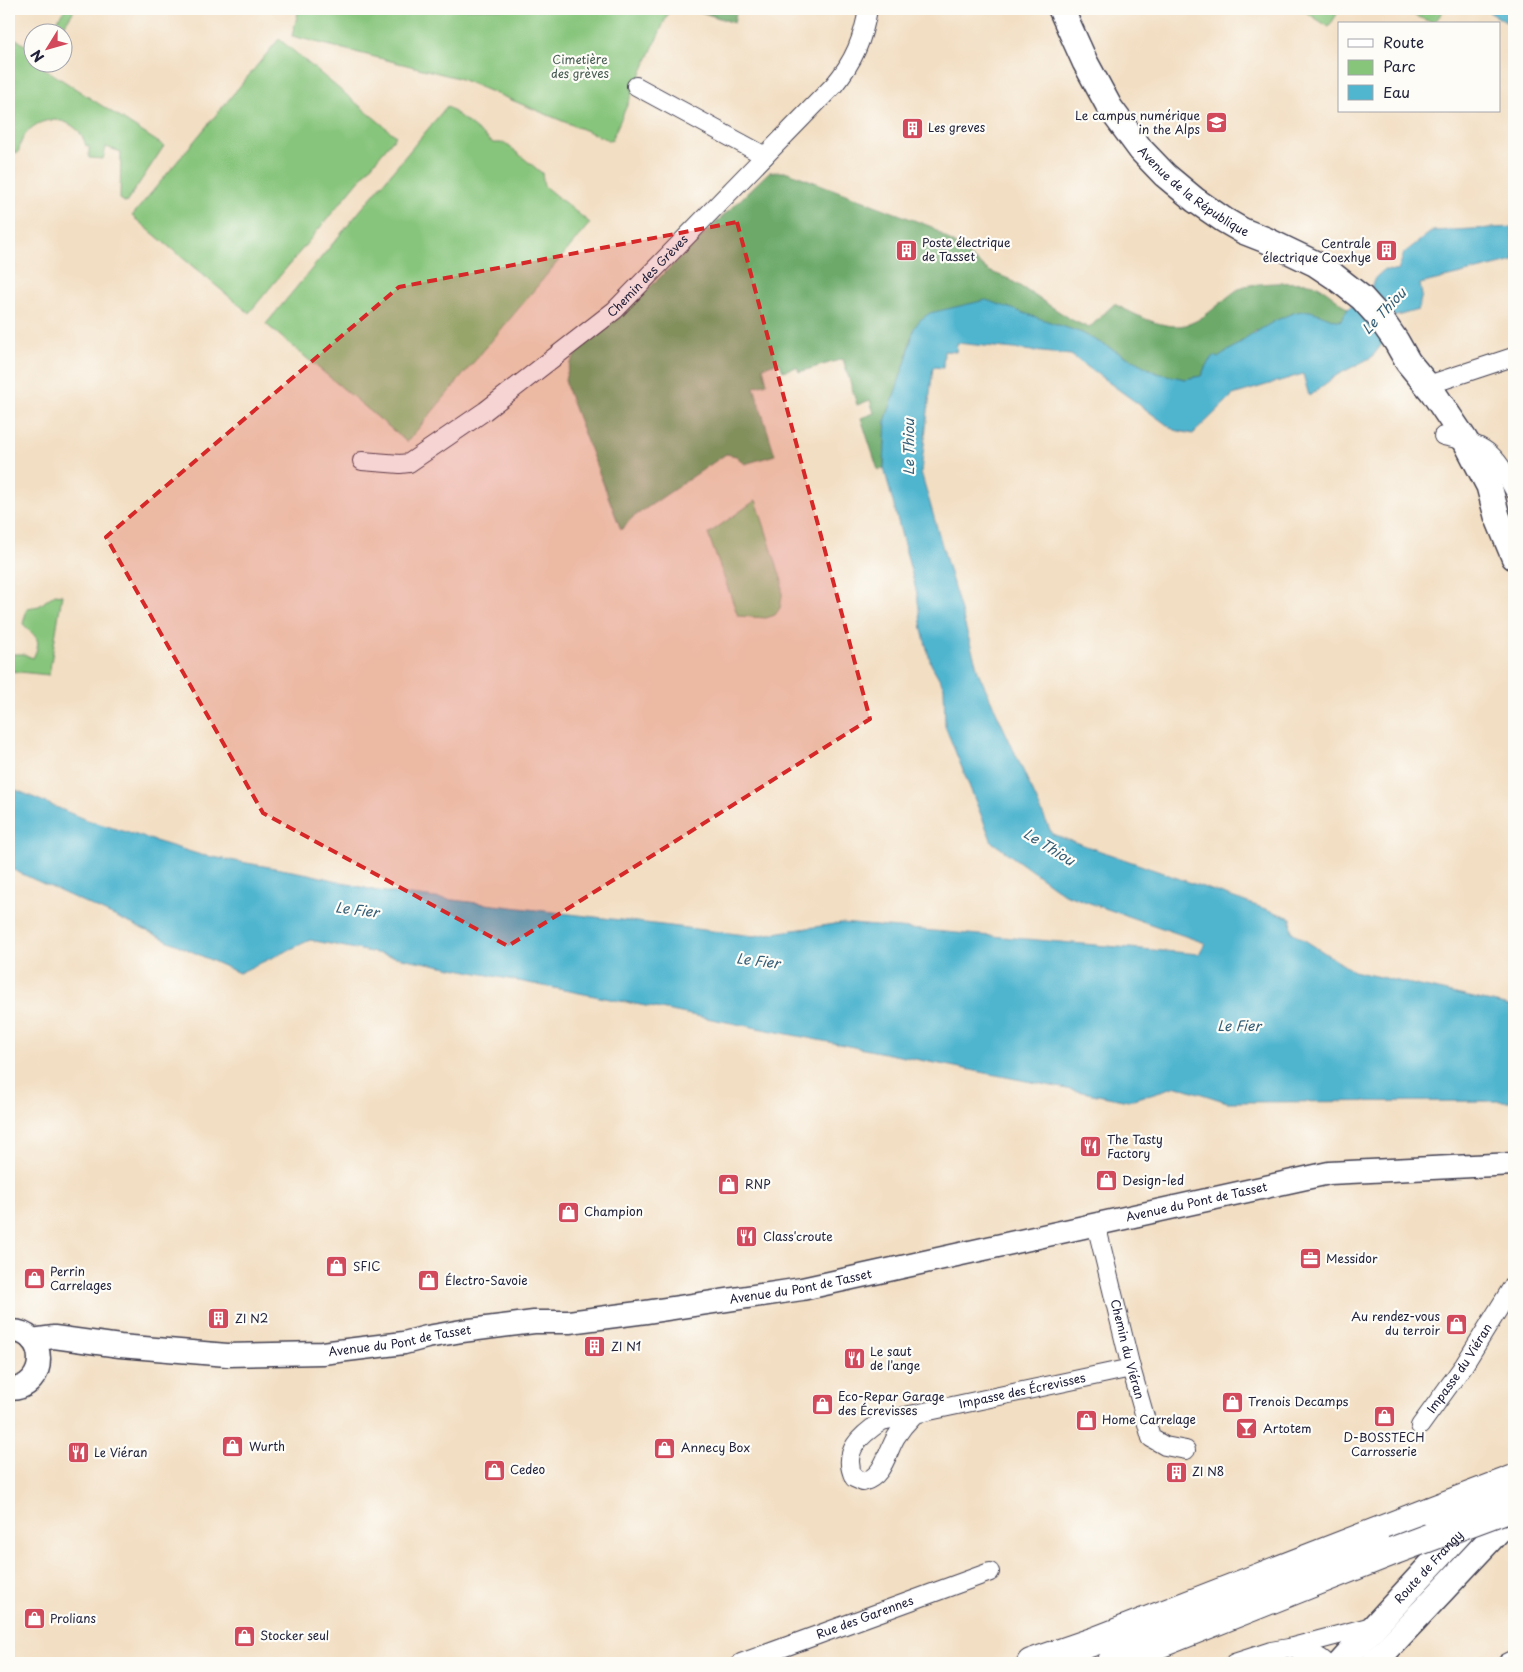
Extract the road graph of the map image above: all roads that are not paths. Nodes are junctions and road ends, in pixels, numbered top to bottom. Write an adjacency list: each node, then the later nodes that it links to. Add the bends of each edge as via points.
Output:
1 (868, 9): 4 (street, Chemin des Grèves, via 862,36 849,67)
2 (1061, 9): 6 (main road, Avenue de la République, via 1110,108 1141,150 1165,175 1195,200 1242,231 1316,264 1340,280 1380,318)
3 (636, 86): 4 (street)
4 (766, 156): 9 (street, Chemin des Grèves, via 614,310 486,411 409,463)
5 (1514, 357): 7 (street)
6 (1408, 362): 7 (main road); 8 (main road, via 1416,389)
7 (1428, 386): 8 (main road)
8 (1454, 438): 10 (street, via 1487,451 1500,464); 11 (main road, via 1489,486)
9 (362, 460)
10 (1514, 490)
11 (1514, 557)
12 (1514, 1164): 13 (street, Avenue du Pont de Tasset, via 1329,1173)
13 (1096, 1224): 17 (street, Avenue du Pont de Tasset, via 802,1289 569,1322 534,1322 322,1353 227,1355); 19 (street, Chemin du Viéran)
14 (1514, 1284): 22 (street, Impasse du Viéran, via 1490,1327)
15 (9, 1331): 16 (street, via 20,1332)
16 (32, 1340): 17 (street, Avenue du Pont de Tasset, via 54,1337); 18 (street, via 39,1352)
17 (81, 1340): 18 (street)
18 (39, 1365): 20 (street, via 29,1383)
19 (1131, 1368): 21 (street, Impasse des Écrevisses); 23 (street, Chemin du Viéran, via 1151,1438 1165,1446)
20 (9, 1389)
21 (913, 1416)
22 (1420, 1426)
23 (1186, 1450)
24 (1514, 1471): 29 (main road, Route de Frangy)
25 (1514, 1478): 34 (highway, bridge)
26 (1514, 1506): 35 (highway, bridge)
27 (1514, 1514): 38 (main road, Route de Frangy)
28 (990, 1572): 33 (street, Rue des Garennes)
29 (1376, 1625): 30 (street); 37 (main road, Route de Frangy)
30 (1288, 1648): 32 (street, via 1271,1651); 36 (street, via 1311,1653)
31 (1514, 1659): 39 (street)
32 (1247, 1662)
33 (741, 1663)
34 (1032, 1663)
35 (1112, 1663)
36 (1326, 1663)
37 (1341, 1663)
38 (1374, 1663)
39 (1506, 1663)

